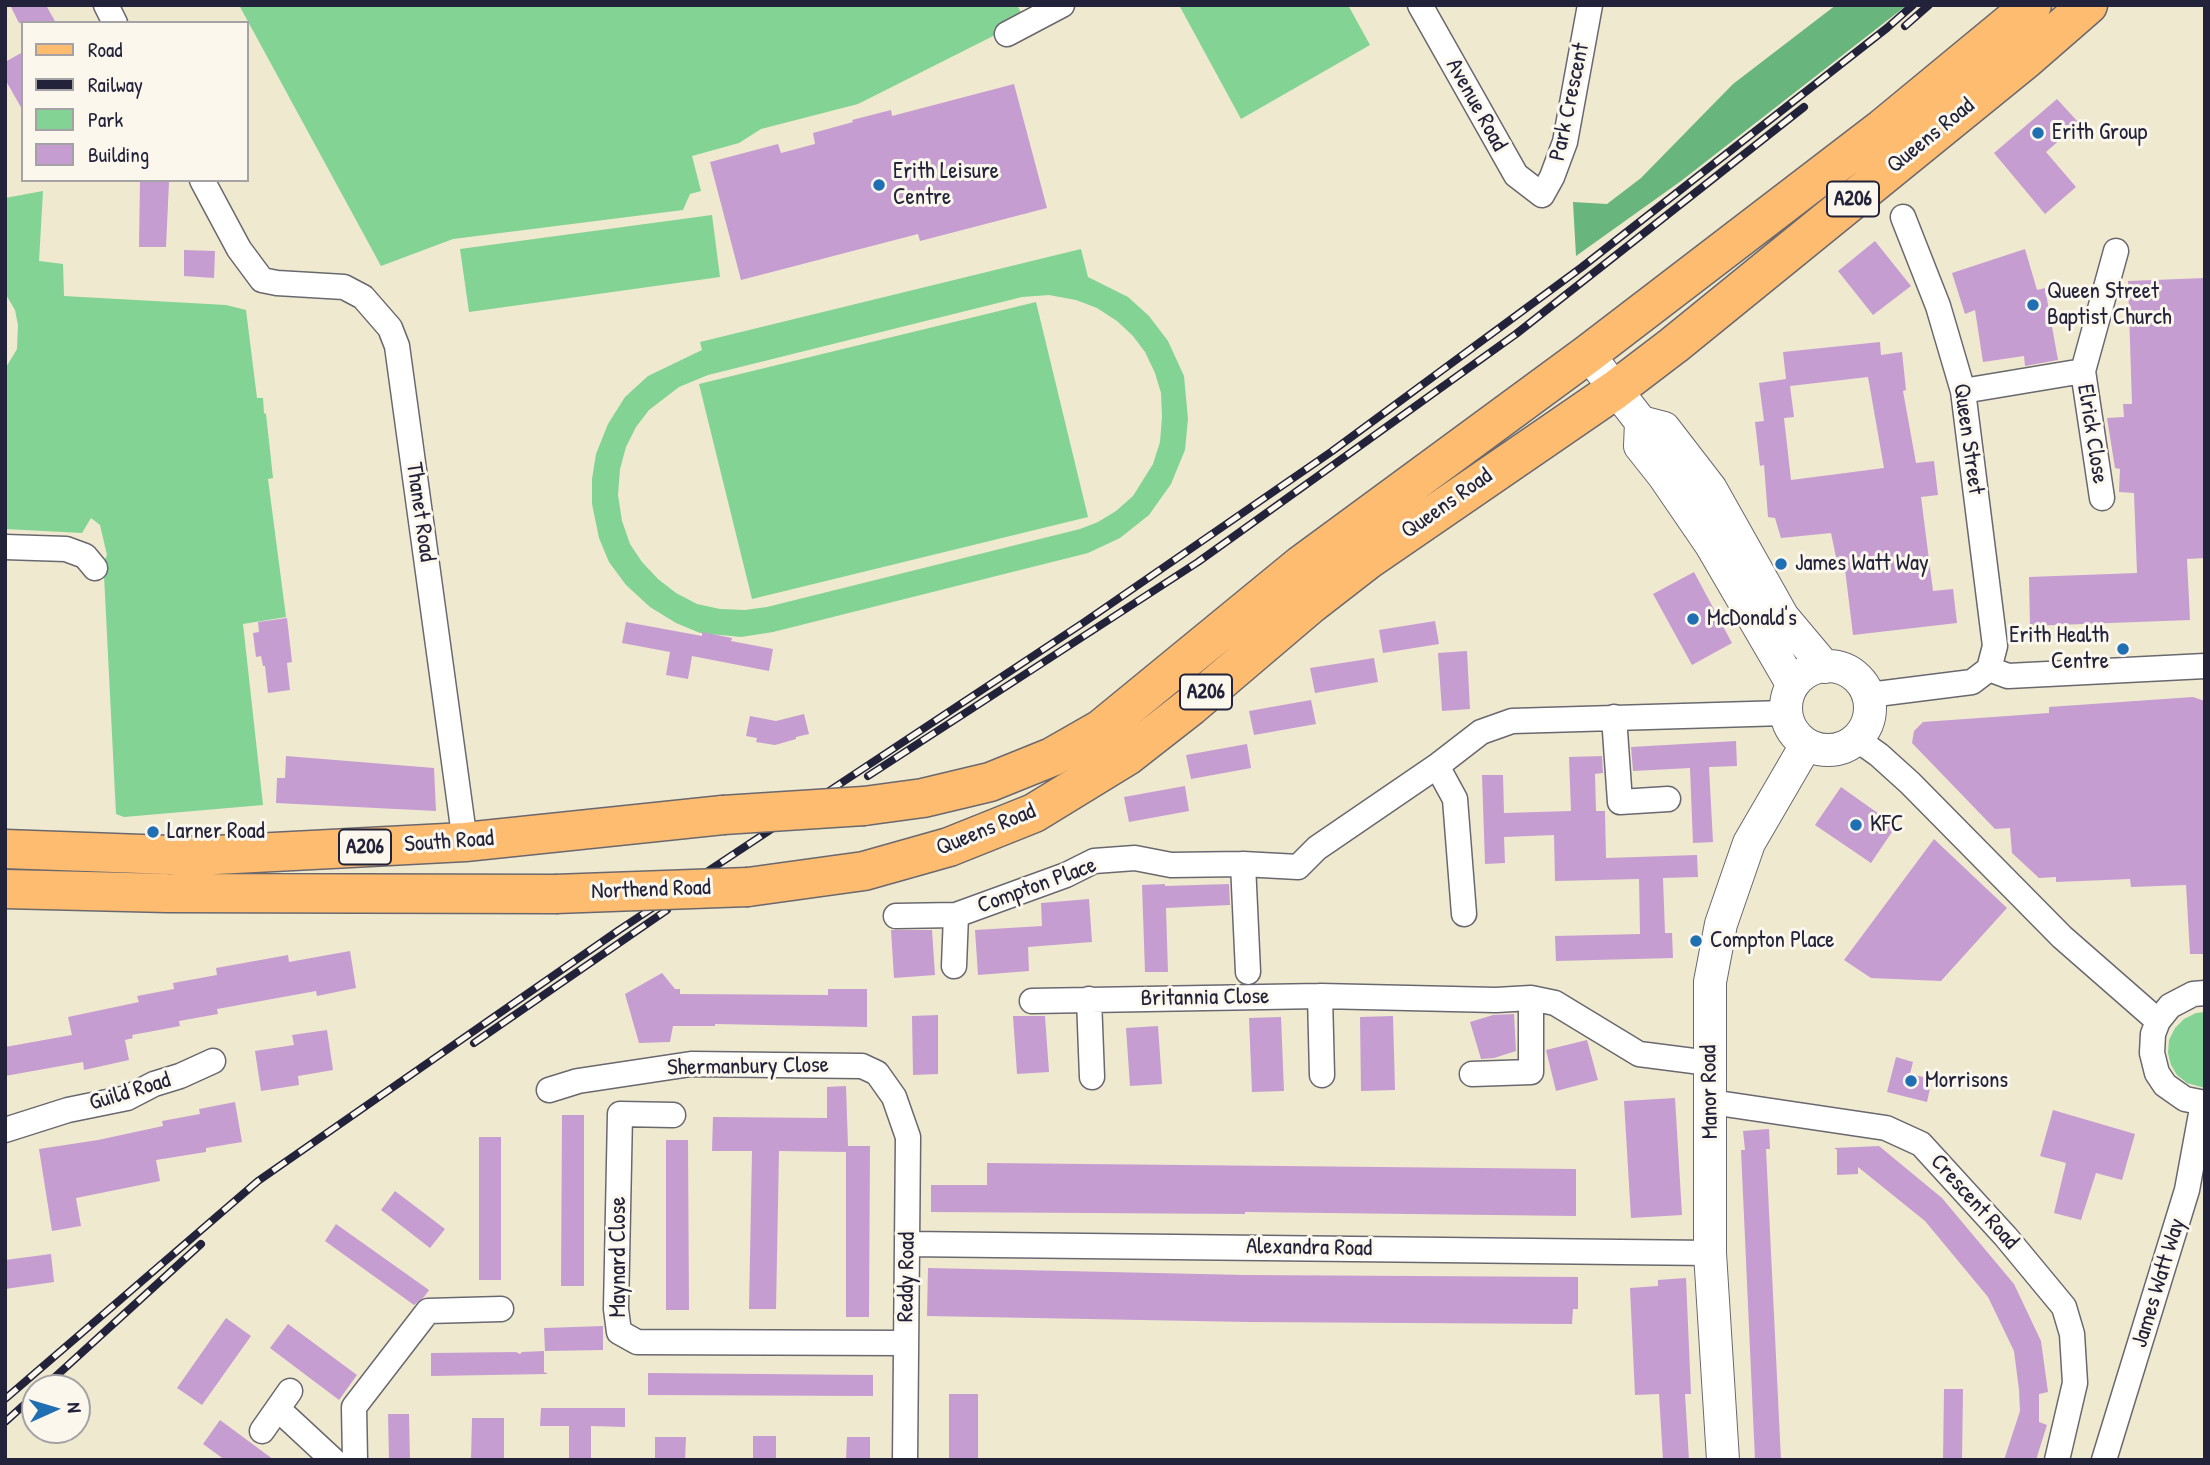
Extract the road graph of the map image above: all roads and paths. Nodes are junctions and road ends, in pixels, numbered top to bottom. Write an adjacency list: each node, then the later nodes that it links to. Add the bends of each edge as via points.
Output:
1 (106, 5): 7 (street)
2 (1062, 5): 8 (street)
3 (1420, 5): 10 (street, Avenue Road, via 1516,175)
4 (1590, 5): 10 (street, Park Crescent, via 1565,142)
5 (2032, 5): 13 (main road, Queens Road / A206, via 1883,128)
6 (2088, 5): 15 (main road, Queens Road / A206)
7 (115, 21)
8 (1007, 34)
9 (203, 182): 32 (street, Thanet Road, via 239,249 262,280 344,288 363,297 390,328 397,346)
10 (1542, 195)
11 (1903, 217): 16 (street, Queen Street, via 1938,306)
12 (2116, 251): 14 (street, Elrick Close)
13 (1588, 354): 15 (street); 31 (main road, Queens Road / A206, bridge, via 1301,565 1101,729 1052,757 990,782 923,798)
14 (2083, 371): 16 (street, Elrick Close); 18 (street, Elrick Close)
15 (1615, 390): 17 (street); 35 (main road, Queens Road / A206, via 1369,559 1127,756 1034,813 883,867)
16 (1963, 391): 23 (street, Queen Street, via 1995,646)
17 (1641, 422): 22 (street, via 1664,428 1712,489 1783,617); 25 (street, via 1640,446 1712,545)
18 (2102, 498)
19 (5, 547): 20 (street, via 66,549 85,556)
20 (95, 568)
21 (2205, 666): 23 (street, via 2008,676)
22 (1825, 667): 24 (street, via 1849,671); 25 (street, via 1802,674)
23 (1989, 669): 24 (street, via 1972,682)
24 (1869, 695): 27 (street, via 1867,728)
25 (1789, 699): 26 (street, Compton Place); 28 (street, via 1789,728)
26 (1614, 717): 29 (street, Compton Place, via 1512,721 1481,732); 30 (street, via 1620,802)
27 (1858, 740): 28 (street, via 1837,749); 47 (street, via 1910,783 2062,937)
28 (1806, 745): 49 (street, Manor Road, via 1749,843 1721,925 1710,982)
29 (1437, 766): 34 (street, Compton Place, via 1317,848 1298,867); 37 (street, via 1455,799)
30 (1668, 799)
31 (723, 815): 32 (main road, South Road / A206)
32 (465, 842): 33 (main road, South Road / A206, via 197,856)
33 (5, 849)
34 (1243, 864): 38 (street, Compton Place, via 1171,865 1135,858 1094,861); 41 (street)
35 (748, 887): 36 (main road, Northend Road / A206, bridge, via 555,894)
36 (5, 888)
37 (1464, 914)
38 (956, 915): 39 (street, Compton Place); 40 (street, Compton Place)
39 (896, 916)
40 (954, 966)
41 (1248, 972)
42 (2205, 993): 47 (street, via 2170,1006)
43 (1320, 996): 44 (street, Britannia Close); 45 (street, Britannia Close); 51 (street)
44 (1531, 998): 49 (street, Britannia Close, via 1555,1003 1639,1054); 50 (street, via 1531,1072)
45 (1089, 999): 46 (street, Britannia Close); 52 (street)
46 (1032, 1001)
47 (2158, 1021): 56 (street, James Watt Way, via 2152,1053 2157,1073 2165,1085 2185,1098)
48 (213, 1061): 58 (street, Guild Road, via 127,1098)
49 (1709, 1063): 55 (street, Manor Road)
50 (1472, 1074)
51 (1322, 1075)
52 (1092, 1076)
53 (549, 1090): 54 (street, Shermanbury Close, via 578,1081 691,1064 862,1066 877,1073)
54 (894, 1097): 59 (street, Reddy Road, via 908,1137)
55 (1711, 1102): 60 (street, Manor Road); 68 (street, Crescent Road, via 1886,1128 1921,1144 2064,1307 2072,1334 2075,1384)
56 (2204, 1103): 69 (street, James Watt Way, via 2187,1190)
57 (673, 1115): 62 (street, Maynard Close, via 620,1114 619,1332 637,1342)
58 (5, 1130)
59 (907, 1244): 60 (street, Alexandra Road); 62 (street, Reddy Road)
60 (1710, 1253): 67 (street, Manor Road)
61 (501, 1309): 65 (street, via 428,1311 354,1407)
62 (906, 1343): 66 (street, Reddy Road)
63 (262, 1431): 64 (street, via 284,1400)
64 (333, 1460)
65 (355, 1460)
66 (905, 1460)
67 (1723, 1460)
68 (2057, 1460)
69 (2104, 1460)

